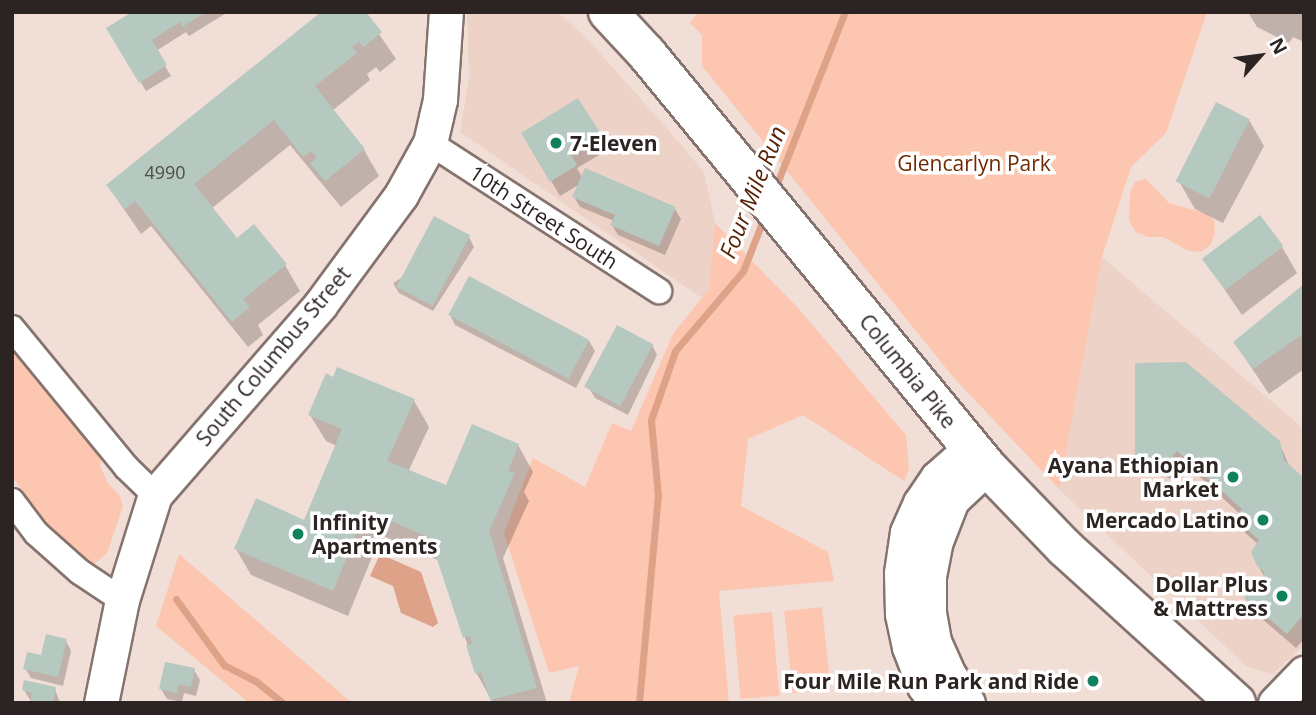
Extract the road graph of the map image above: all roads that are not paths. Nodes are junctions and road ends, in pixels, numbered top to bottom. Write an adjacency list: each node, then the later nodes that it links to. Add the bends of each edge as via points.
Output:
1 (446, 12): 3 (street, South Columbus Street, via 440,99)
2 (608, 12): 6 (main road, Columbia Pike)
3 (430, 143): 4 (street, 10th Street South); 7 (street, South Columbus Street, via 401,195 320,305)
4 (659, 291)
5 (12, 328): 7 (street, via 126,467)
6 (979, 458): 12 (street, via 937,478 907,532 902,614 909,648); 13 (street, via 952,500 929,576 934,641 948,675); 14 (main road, Columbia Pike, via 1065,548)
7 (155, 495): 9 (street, South Columbus Street)
8 (12, 501): 9 (street, via 36,533 79,572)
9 (122, 600): 11 (street, South Columbus Street)
10 (1304, 673): 15 (street)
11 (101, 703)
12 (936, 703)
13 (968, 703)
14 (1236, 703)
15 (1275, 703)

